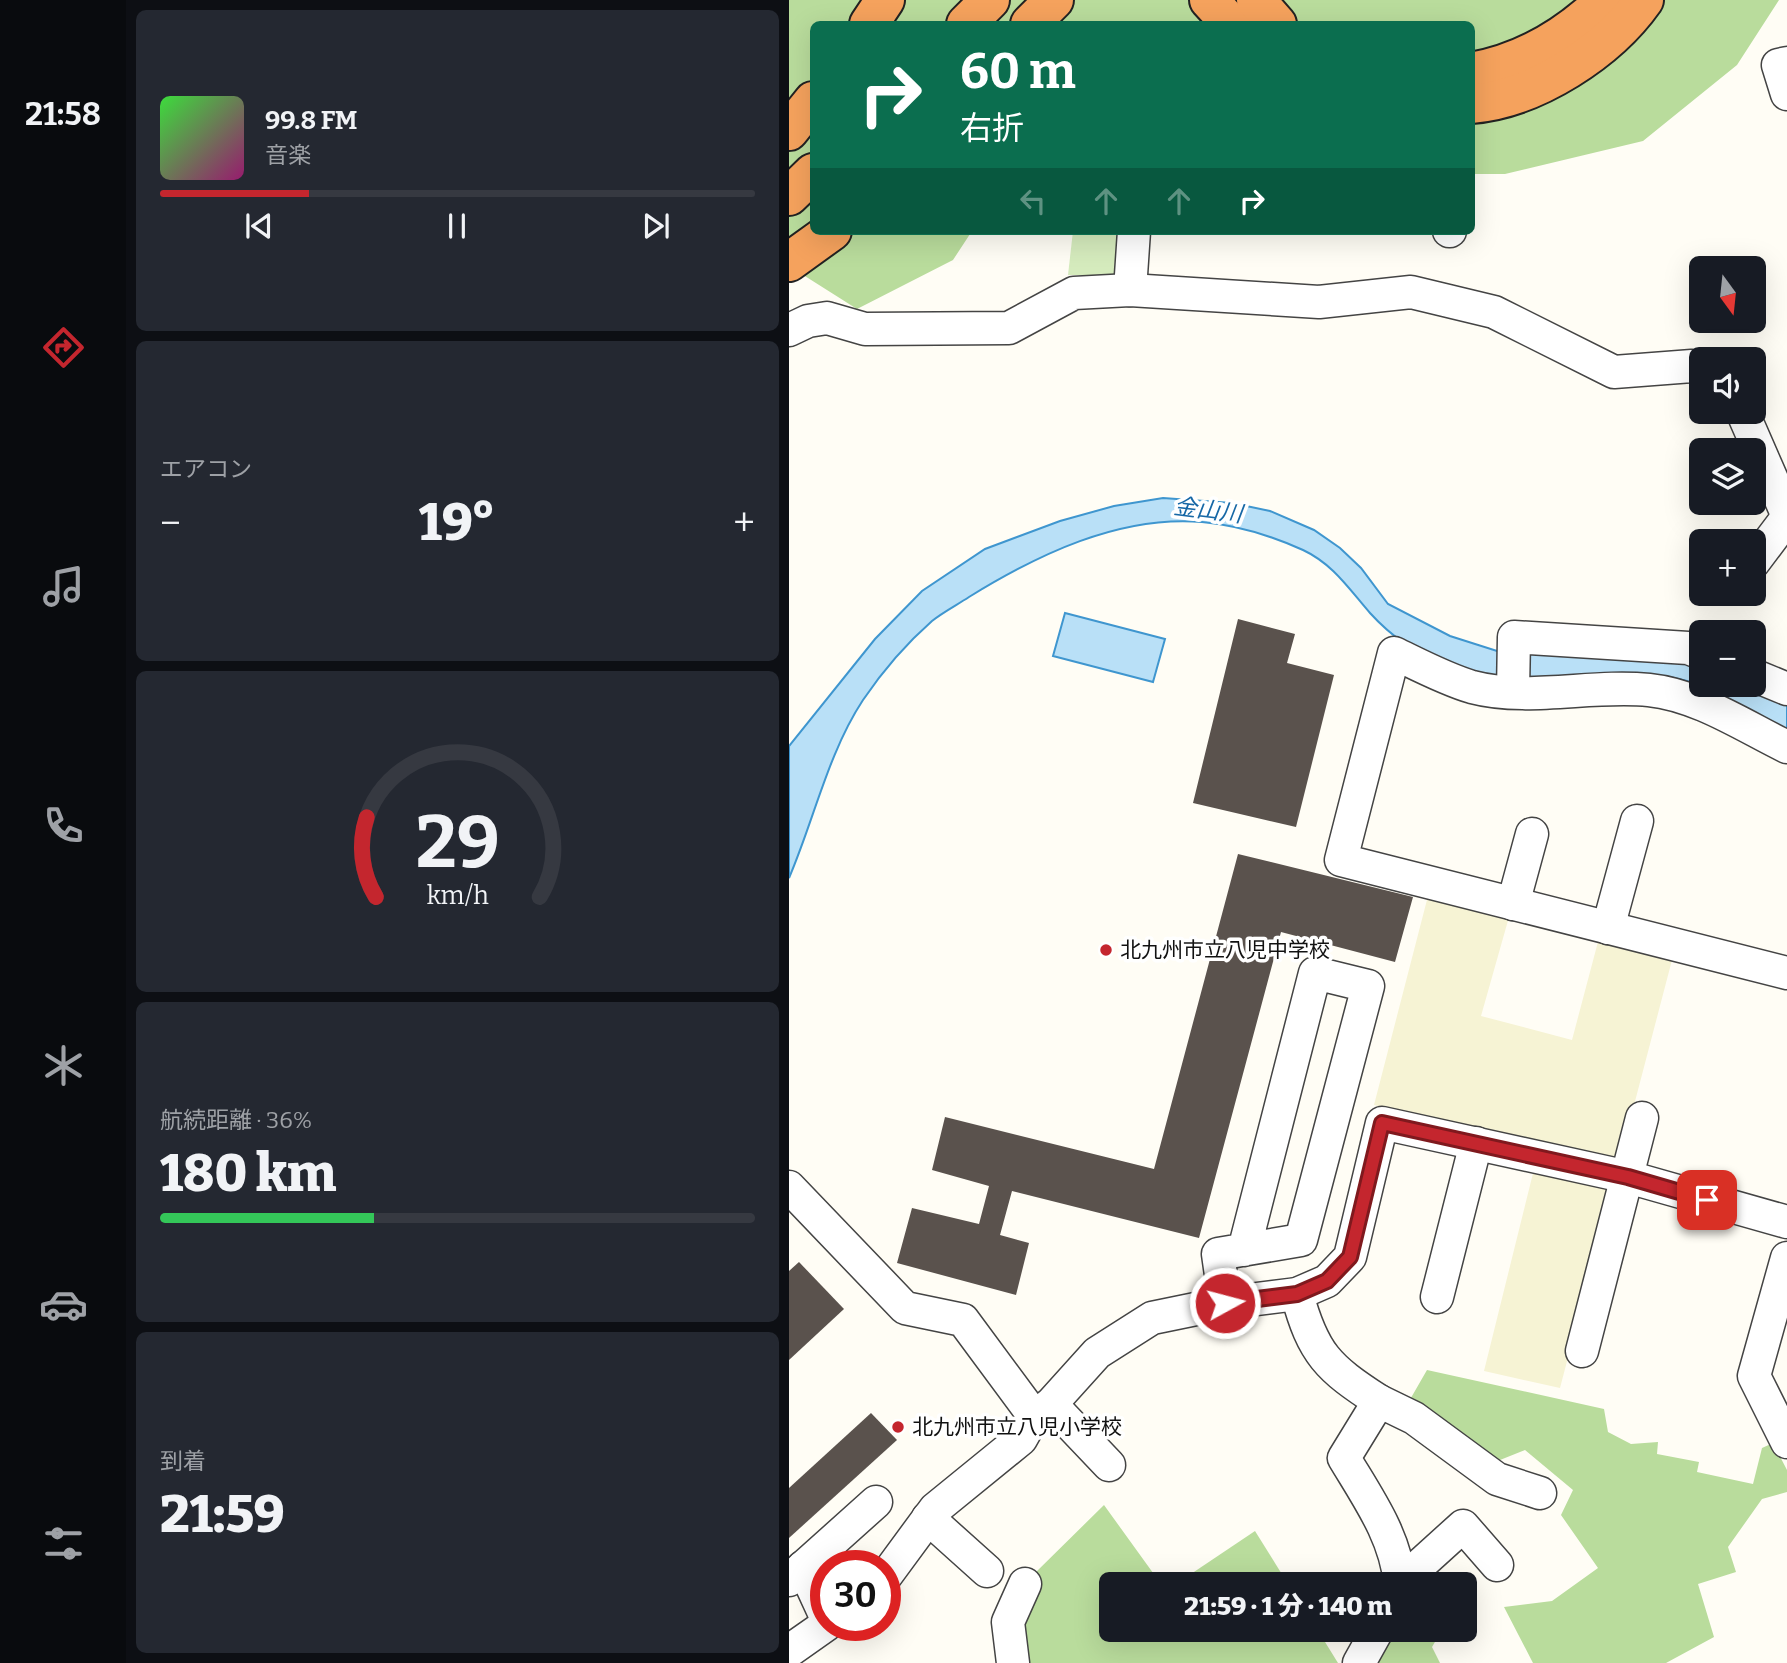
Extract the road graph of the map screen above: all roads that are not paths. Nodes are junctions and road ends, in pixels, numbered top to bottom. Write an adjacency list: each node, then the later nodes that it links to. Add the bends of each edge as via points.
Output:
1 (885, 0): 9 (highway)
2 (990, 0): 10 (highway)
3 (1054, 0): 11 (highway)
4 (1078, 0): 12 (highway)
5 (1209, 0): 13 (highway)
6 (1256, 0): 14 (highway)
7 (1605, 0): 16 (highway, via 1579,25 1526,56)
8 (1644, 0): 18 (highway, via 1590,55 1536,86)
9 (871, 21)
10 (969, 21)
11 (1033, 21)
12 (1057, 21)
13 (1228, 21)
14 (1274, 21)
15 (1787, 63): 17 (street, via 1778,65)
16 (1475, 71)
17 (1787, 94)
18 (1475, 103)
19 (810, 105): 20 (highway)
20 (789, 131)
21 (810, 176): 22 (highway)
22 (789, 196)
23 (812, 235): 26 (highway)
24 (826, 235): 27 (highway)
25 (1134, 235): 28 (street)
26 (789, 257)
27 (789, 262)
28 (1130, 290): 29 (street, via 1074,293 1009,328 865,329 827,318); 30 (street, via 1319,302 1411,292 1494,312 1614,372)
29 (789, 330)
30 (1689, 366)
31 (1748, 424): 32 (street)
32 (1785, 508): 33 (street)
33 (1766, 541)
34 (1689, 648): 36 (street, via 1514,637)
35 (1766, 680): 37 (street)
36 (1513, 686): 38 (street, via 1649,690 1697,702); 41 (street, via 1474,687 1394,653 1341,860)
37 (1787, 689)
38 (1787, 747)
39 (1637, 821): 42 (street)
40 (1532, 834): 41 (street)
41 (1513, 904): 42 (street)
42 (1608, 928): 43 (street)
43 (1787, 974)
44 (1335, 1112): 46 (street); 51 (street, via 1301,1240); 51 (street, via 1368,986 1315,973)
45 (1642, 1118): 48 (street)
46 (1382, 1123): 47 (street); 53 (street, via 1350,1257 1327,1281)
47 (1476, 1143): 48 (street); 54 (street)
48 (1628, 1177): 50 (street); 56 (street)
49 (789, 1187): 58 (street, via 905,1308 963,1320)
50 (1787, 1222)
51 (1244, 1250): 55 (street, via 1218,1254)
52 (1787, 1258): 59 (street, via 1754,1376)
53 (1297, 1294): 55 (street); 57 (street, via 1308,1332 1324,1358)
54 (1437, 1297)
55 (1225, 1303): 58 (street, via 1152,1318 1097,1353)
56 (1582, 1352)
57 (1379, 1401): 61 (street, via 1414,1418 1497,1479); 67 (street, via 1344,1458 1380,1518)
58 (1043, 1410): 60 (street); 63 (street, via 1021,1439)
59 (1787, 1442)
60 (1109, 1465)
61 (1540, 1493)
62 (876, 1502): 69 (street)
63 (928, 1518): 64 (street); 66 (street)
64 (901, 1555)
65 (1497, 1565): 68 (street, via 1463,1527)
66 (987, 1571)
67 (1398, 1572)
68 (1412, 1572)
69 (796, 1574): 71 (street)
70 (1025, 1584): 75 (street, via 1008,1622)
71 (810, 1594)
72 (810, 1640): 74 (street)
73 (1371, 1642): 76 (street)
74 (795, 1654)
75 (1013, 1663)
76 (1359, 1663)

